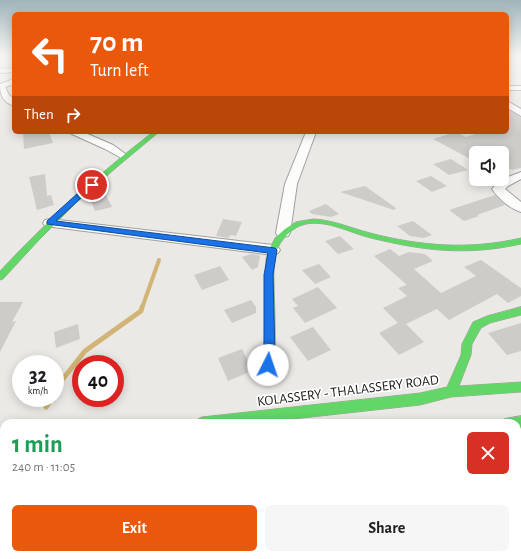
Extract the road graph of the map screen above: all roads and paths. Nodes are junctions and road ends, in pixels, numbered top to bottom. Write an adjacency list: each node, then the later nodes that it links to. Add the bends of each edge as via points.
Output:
1 (11, 82): 4 (street, via 1,86 5,96)
2 (509, 88): 3 (street)
3 (521, 88)
4 (12, 101)
5 (509, 105): 6 (street)
6 (521, 112)
7 (80, 134): 10 (street)
8 (153, 134): 10 (main road)
9 (310, 134): 16 (street, via 291,184)
10 (123, 156): 15 (main road)
11 (521, 175): 12 (street, via 504,183 498,189)
12 (521, 208)
13 (521, 216): 14 (street)
14 (521, 220)
15 (50, 223): 18 (street); 19 (main road)
16 (284, 233): 17 (main road, via 312,221 402,244 440,249 479,249 508,246); 18 (main road)
17 (521, 241)
18 (272, 250): 21 (main road)
19 (0, 277)
20 (521, 310): 23 (main road, KOLASSERY - THALASSERY ROAD, via 477,325 467,344 466,356)
21 (267, 373)
22 (521, 387): 23 (main road)
23 (451, 392): 24 (main road, KOLASSERY - THALASSERY ROAD, via 420,400)
24 (240, 419)

